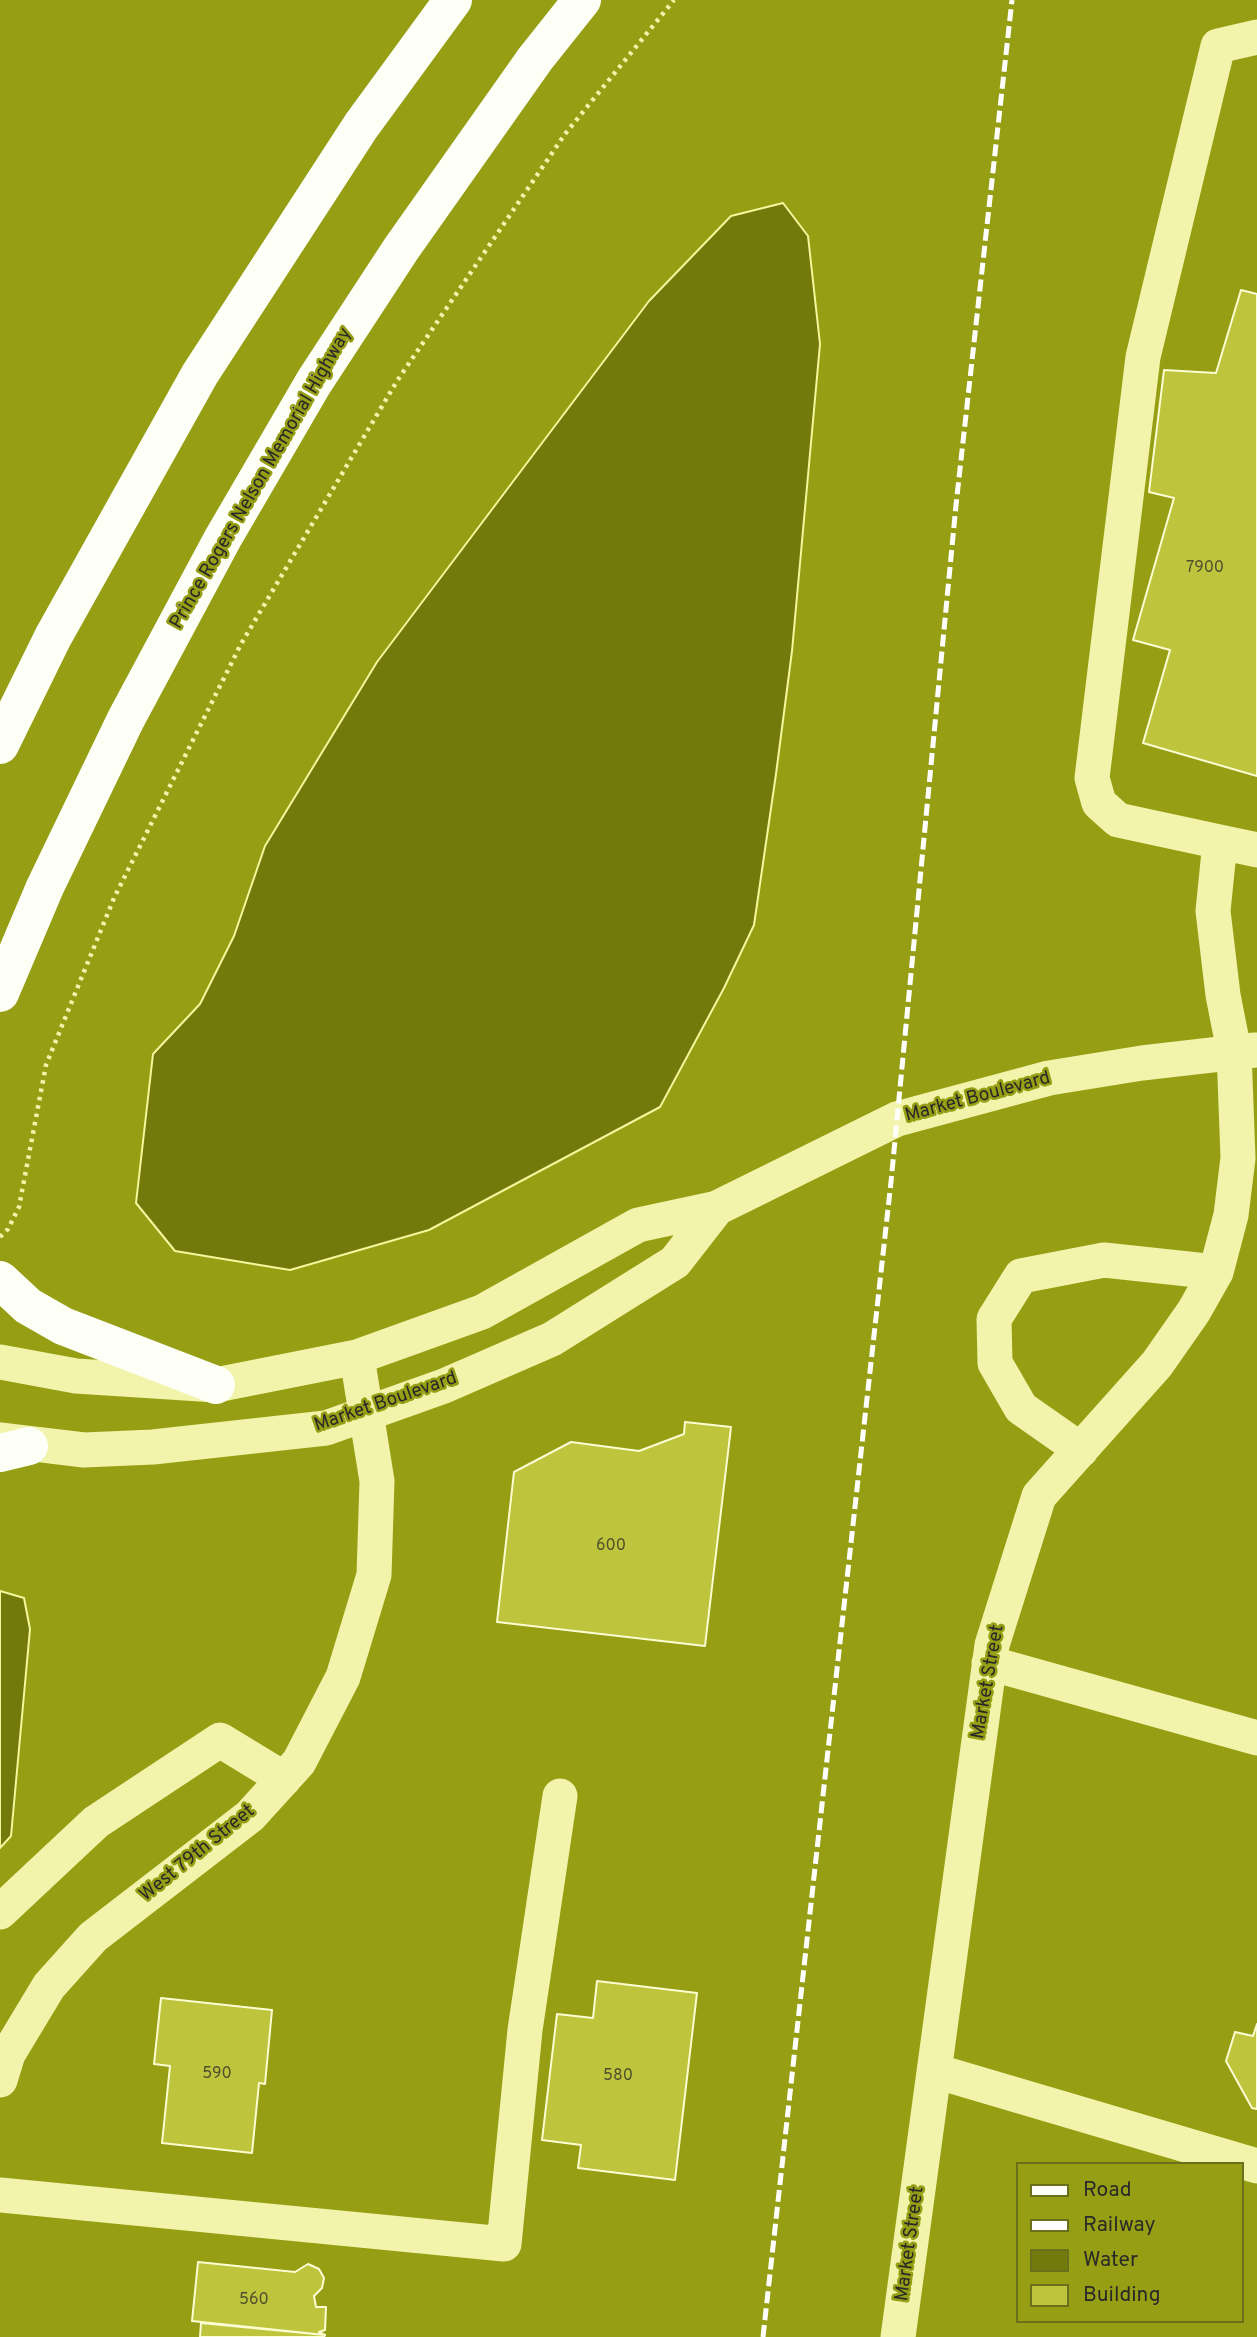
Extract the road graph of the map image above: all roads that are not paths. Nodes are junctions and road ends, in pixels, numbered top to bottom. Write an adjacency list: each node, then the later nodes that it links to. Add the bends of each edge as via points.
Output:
1 (453, 0): 4 (main road, via 361,126 201,374 59,625)
2 (582, 0): 7 (main road, Prince Rogers Nelson Memorial Highway, via 527,69 401,249 314,382 222,538 126,719 45,887)
3 (1257, 37): 5 (street, via 1218,46 1143,357 1092,778 1099,803 1118,820)
4 (0, 745)
5 (1220, 842): 6 (street); 8 (street, Market Street, via 1213,911 1223,995)
6 (1257, 850)
7 (1, 992)
8 (1245, 1051): 9 (street, Market Boulevard, via 1049,1078 897,1119); 10 (street, Market Street, via 1231,1215)
9 (718, 1208): 12 (street, Market Boulevard, via 638,1225 482,1312); 15 (street, Market Boulevard, via 675,1262 552,1339 444,1386)
10 (1216, 1272): 17 (street, Market Street, via 1157,1364); 17 (street, via 1104,1260 1021,1276 994,1319 995,1363 1021,1408)
11 (0, 1280): 14 (main road, via 28,1306 63,1326)
12 (357, 1357): 14 (street, Market Boulevard); 15 (street, West 79th Street)
13 (0, 1362): 14 (street, Market Boulevard, via 76,1376)
14 (216, 1385)
15 (366, 1413): 16 (street, Market Boulevard, via 326,1428 153,1447); 20 (street, West 79th Street, via 377,1481 374,1575 343,1676 299,1762)
16 (10, 1446)
17 (1081, 1450): 18 (street, Market Street, via 1039,1496)
18 (989, 1663): 19 (street); 23 (street, Market Street)
19 (1257, 1738)
20 (284, 1779): 22 (street, via 220,1740 96,1822); 24 (street, West 79th Street, via 250,1816 93,1937 49,1986 8,2054)
21 (561, 1796): 26 (street, via 525,2031 503,2244)
22 (0, 1912)
23 (934, 2071): 25 (street); 27 (street, Market Street)
24 (0, 2080)
25 (1257, 2166)
26 (0, 2195)
27 (898, 2337)

